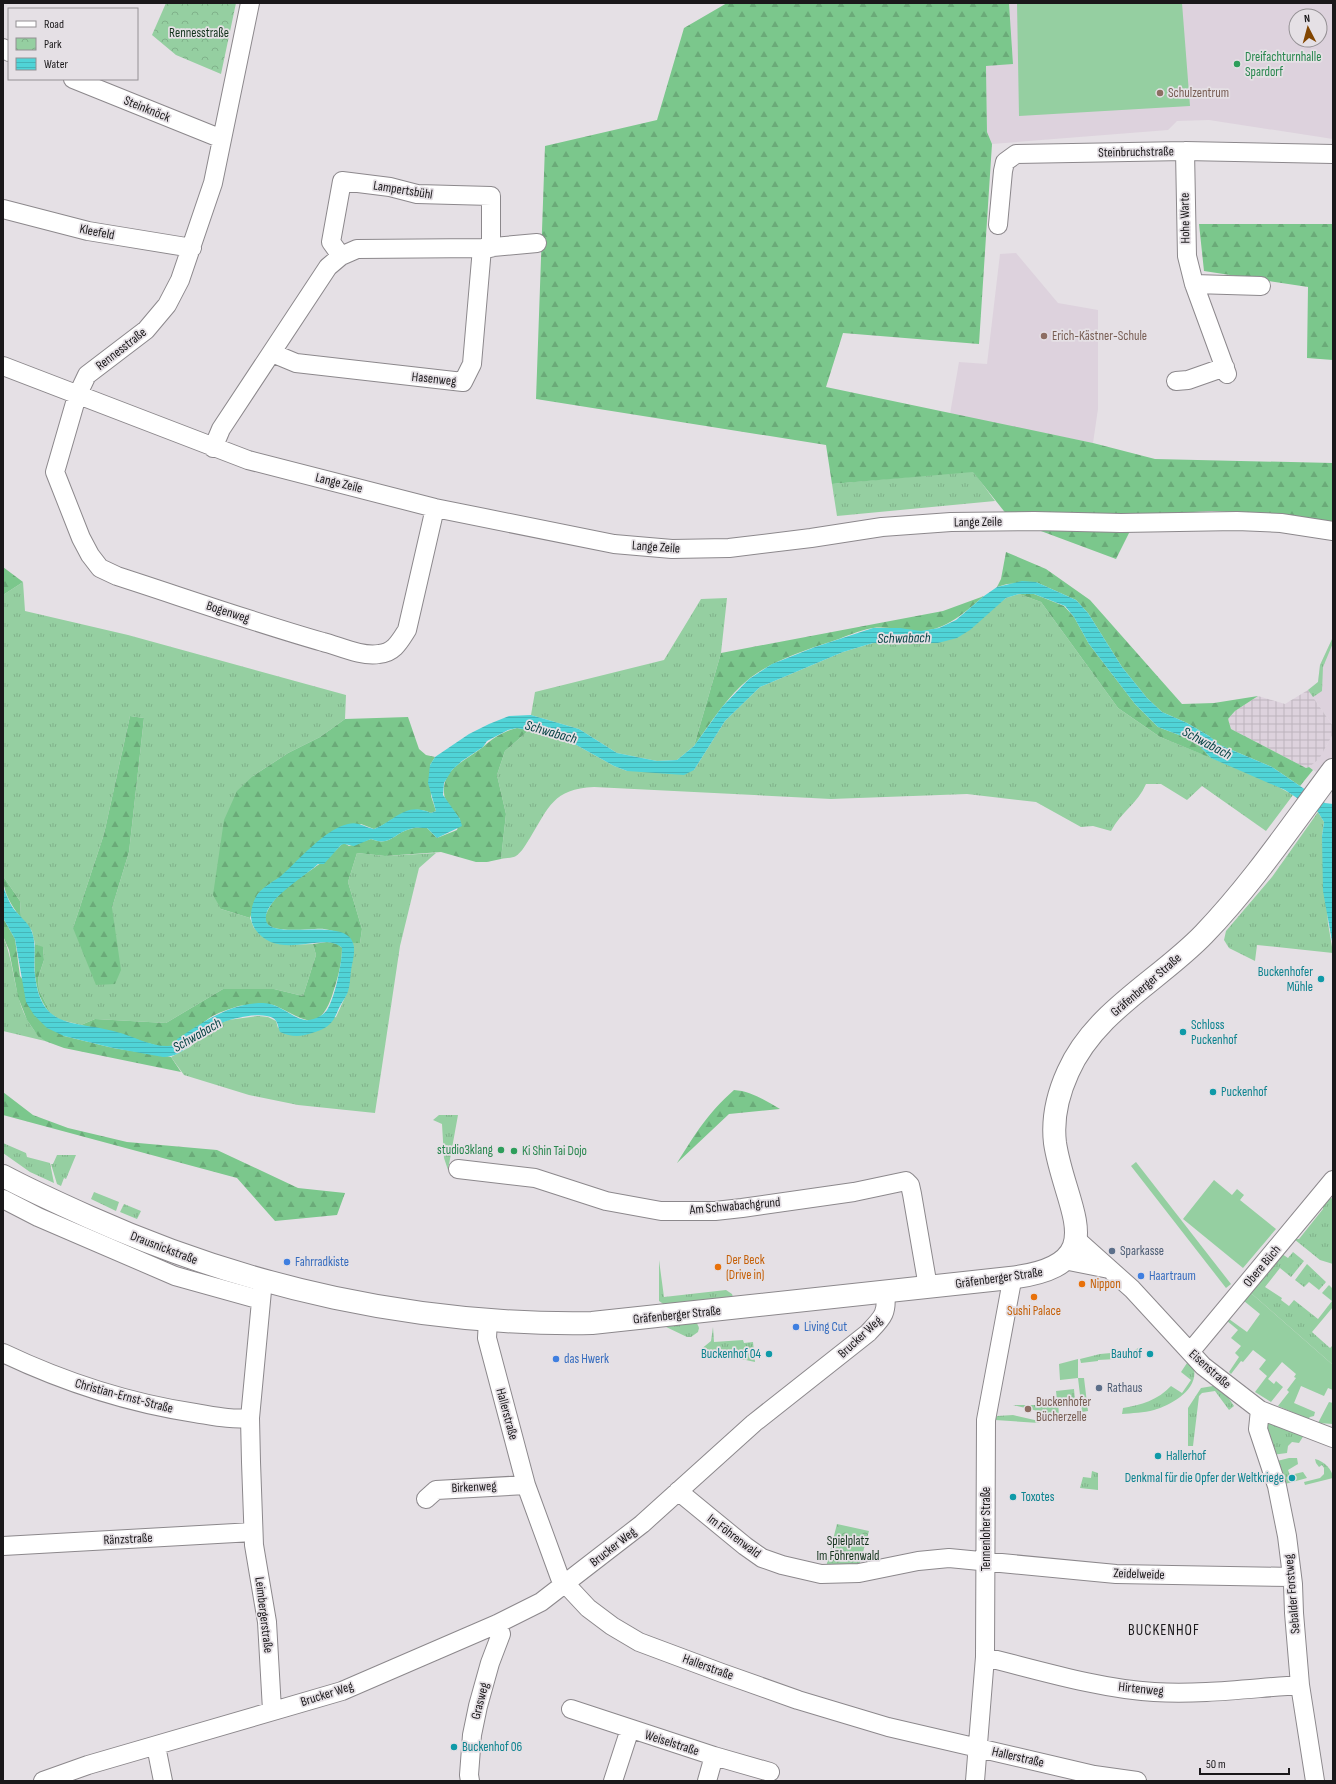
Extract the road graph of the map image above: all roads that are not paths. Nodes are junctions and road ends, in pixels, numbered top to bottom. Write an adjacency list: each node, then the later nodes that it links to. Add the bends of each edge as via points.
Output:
1 (250, 3): 3 (street, Rennesstraße)
2 (75, 80): 3 (street, Steinknöck)
3 (222, 140): 9 (street, Rennesstraße, via 213,183)
4 (1185, 151): 5 (street, Steinbruchstraße); 7 (street, Steinbruchstraße, via 1016,154 1005,162); 12 (street, Hohe Warte, via 1186,248)
5 (1333, 154)
6 (3, 209): 9 (street, Kleefeld, via 88,231)
7 (998, 225)
8 (537, 243): 10 (street)
9 (192, 248): 17 (street, Rennesstraße, via 180,280 166,305 146,330 87,375)
10 (487, 248): 11 (street, via 358,249); 11 (street, Lampertsbühl, via 491,196 417,194 390,187 342,181 331,242); 14 (street, Hasenweg, via 472,364 463,382 296,363)
11 (341, 256): 14 (street, via 328,268)
12 (1194, 284): 13 (street); 16 (street, Hohe Warte, via 1226,370)
13 (1262, 286)
14 (272, 353): 18 (street, via 222,429)
15 (3, 366): 17 (street, Lange Zeile)
16 (1176, 381)
17 (77, 396): 18 (street, Lange Zeile); 19 (street, Bogenweg, via 55,472 81,538 100,568 117,576 299,635 364,653 379,654 399,644 407,630)
18 (213, 448): 19 (street, Lange Zeile, via 248,460)
19 (435, 508): 20 (street, Lange Zeile, via 614,544 672,549 752,545 882,527 951,522 1237,521 1282,523)
20 (1333, 531)
21 (1333, 770): 26 (main road, Gräfenberger Straße, via 1239,895 1204,935 1108,1016 1086,1042 1068,1070 1057,1104 1055,1134 1060,1165 1075,1219)
22 (458, 1169): 30 (street, Am Schwabachgrund, via 535,1178 606,1201 661,1211 728,1209 854,1192 906,1181 912,1194)
23 (3, 1176): 31 (main road, Drausnickstraße, via 160,1247 218,1267)
24 (1333, 1180): 35 (street, Obere Büch)
25 (3, 1199): 31 (street, Drausnickstraße, via 38,1217 169,1273)
26 (1076, 1239): 27 (main road, Gräfenberger Straße); 28 (street, Eisenstraße)
27 (1064, 1260): 28 (street); 29 (main road, Gräfenberger Straße, via 1045,1272)
28 (1109, 1269): 35 (street, Eisenstraße, via 1150,1307)
29 (1010, 1278): 30 (main road, Gräfenberger Straße); 45 (street, Tennenloher Straße, via 1011,1286 986,1420)
30 (928, 1287): 32 (main road, Gräfenberger Straße)
31 (262, 1290): 33 (main road, Drausnickstraße); 38 (street, Leimbergerstraße)
32 (885, 1292): 34 (main road, Gräfenberger Straße, via 592,1323); 41 (street, Brucker Weg, via 884,1316 868,1333 754,1423)
33 (333, 1298): 34 (main road, Gräfenberger Straße, via 406,1312)
34 (488, 1320): 40 (street, Hallerstraße, via 487,1338)
35 (1190, 1352): 37 (street, Eisenstraße, via 1203,1366)
36 (3, 1353): 38 (street, Christian-Ernst-Straße, via 69,1381 139,1402 176,1411 235,1420)
37 (1260, 1410): 39 (street, Eisenstraße); 46 (street, Sebalder Forstweg, via 1258,1429 1277,1486)
38 (250, 1418): 43 (street, Leimbergerstraße)
39 (1333, 1442)
40 (526, 1485): 42 (street, Birkenweg, via 436,1490); 47 (street, Hallerstraße, via 560,1578)
41 (678, 1492): 45 (street, Im Föhrenwald, via 762,1558 801,1570 851,1574 929,1559); 47 (street, Brucker Weg)
42 (426, 1499)
43 (253, 1532): 44 (street, Ränzstraße); 52 (street, Leimbergerstraße, via 267,1622)
44 (3, 1546)
45 (986, 1561): 46 (street, Zeidelweide, via 1116,1574); 49 (street, Tennenloher Straße)
46 (1292, 1577): 50 (street, Sebalder Forstweg)
47 (565, 1585): 48 (street, Brucker Weg, via 541,1602); 55 (street, Hallerstraße, via 588,1608 639,1642 798,1700 888,1727)
48 (497, 1624): 52 (street, Brucker Weg, via 342,1691); 60 (street, Grasweg, via 502,1634 484,1685 472,1735)
49 (985, 1657): 50 (street, Hirtenweg, via 1106,1685 1154,1692 1239,1690); 55 (street, Tennenloher Straße)
50 (1300, 1685): 65 (street, Sebalder Forstweg)
51 (571, 1709): 53 (street, Weiselstraße)
52 (272, 1710): 54 (street)
53 (630, 1729): 56 (street, Weiselstraße); 61 (street, Weiselstraße)
54 (156, 1746): 58 (street); 59 (street)
55 (978, 1748): 63 (street, Tennenloher Straße); 64 (street, Hallerstraße, via 1094,1775)
56 (714, 1756): 57 (street, Weiselstraße); 62 (street, Weiselstraße)
57 (770, 1772)
58 (43, 1781)
59 (163, 1781)
60 (470, 1781)
61 (613, 1781)
62 (707, 1781)
63 (975, 1781)
64 (1137, 1781)
65 (1315, 1781)

